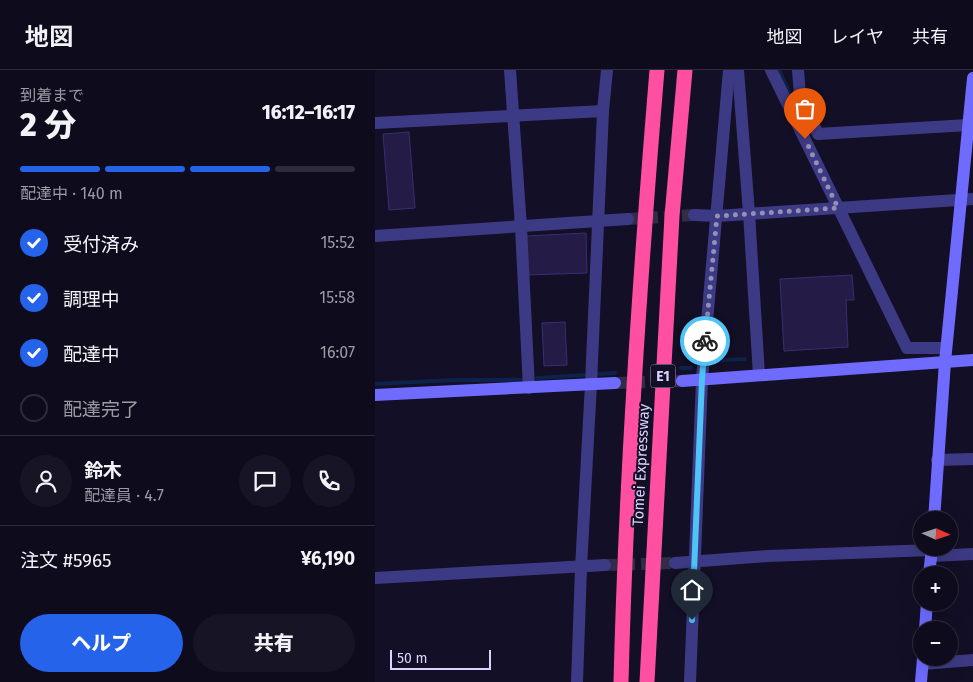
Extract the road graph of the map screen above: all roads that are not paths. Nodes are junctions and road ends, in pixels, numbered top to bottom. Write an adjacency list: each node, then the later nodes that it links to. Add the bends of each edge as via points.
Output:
1 (510, 70): 11 (street)
2 (607, 70): 10 (street)
3 (657, 70): 48 (highway, Tomei Expressway / E1, via 641,263 624,558)
4 (685, 70): 49 (highway, Tomei Expressway / E1, via 672,216)
5 (729, 70): 18 (street)
6 (738, 70): 16 (street)
7 (771, 70): 15 (street)
8 (799, 70): 13 (street, via 800,96 818,134)
9 (973, 86): 13 (street)
10 (603, 111): 11 (street); 20 (street)
11 (513, 116): 12 (street); 21 (street)
12 (375, 123)
13 (968, 125): 14 (street)
14 (967, 199): 15 (street); 23 (street)
15 (838, 208): 16 (street); 23 (street, via 907,348)
16 (749, 214): 18 (street); 26 (street)
17 (693, 215): 18 (street)
18 (717, 216): 27 (street)
19 (628, 219): 20 (street)
20 (597, 222): 21 (street); 30 (street)
21 (521, 227): 22 (street); 31 (street)
22 (375, 236)
23 (946, 348): 25 (street)
24 (973, 360): 25 (street)
25 (945, 362): 26 (street); 34 (street)
26 (759, 375): 27 (street)
27 (702, 379): 28 (street); 39 (street)
28 (682, 381)
29 (615, 383): 30 (street)
30 (591, 384): 31 (street); 42 (street)
31 (529, 388): 32 (street)
32 (375, 395)
33 (973, 459): 34 (street)
34 (937, 460): 35 (street)
35 (934, 511)
36 (913, 552): 39 (street)
37 (958, 553): 38 (street)
38 (973, 554)
39 (694, 560): 40 (street); 50 (street)
40 (675, 563)
41 (605, 565): 42 (street)
42 (581, 568): 43 (street); 47 (street)
43 (375, 578)
44 (958, 660): 45 (street)
45 (973, 660)
46 (923, 666): 51 (street)
47 (577, 682)
48 (621, 682)
49 (647, 682)
50 (690, 682)
51 (921, 682)

